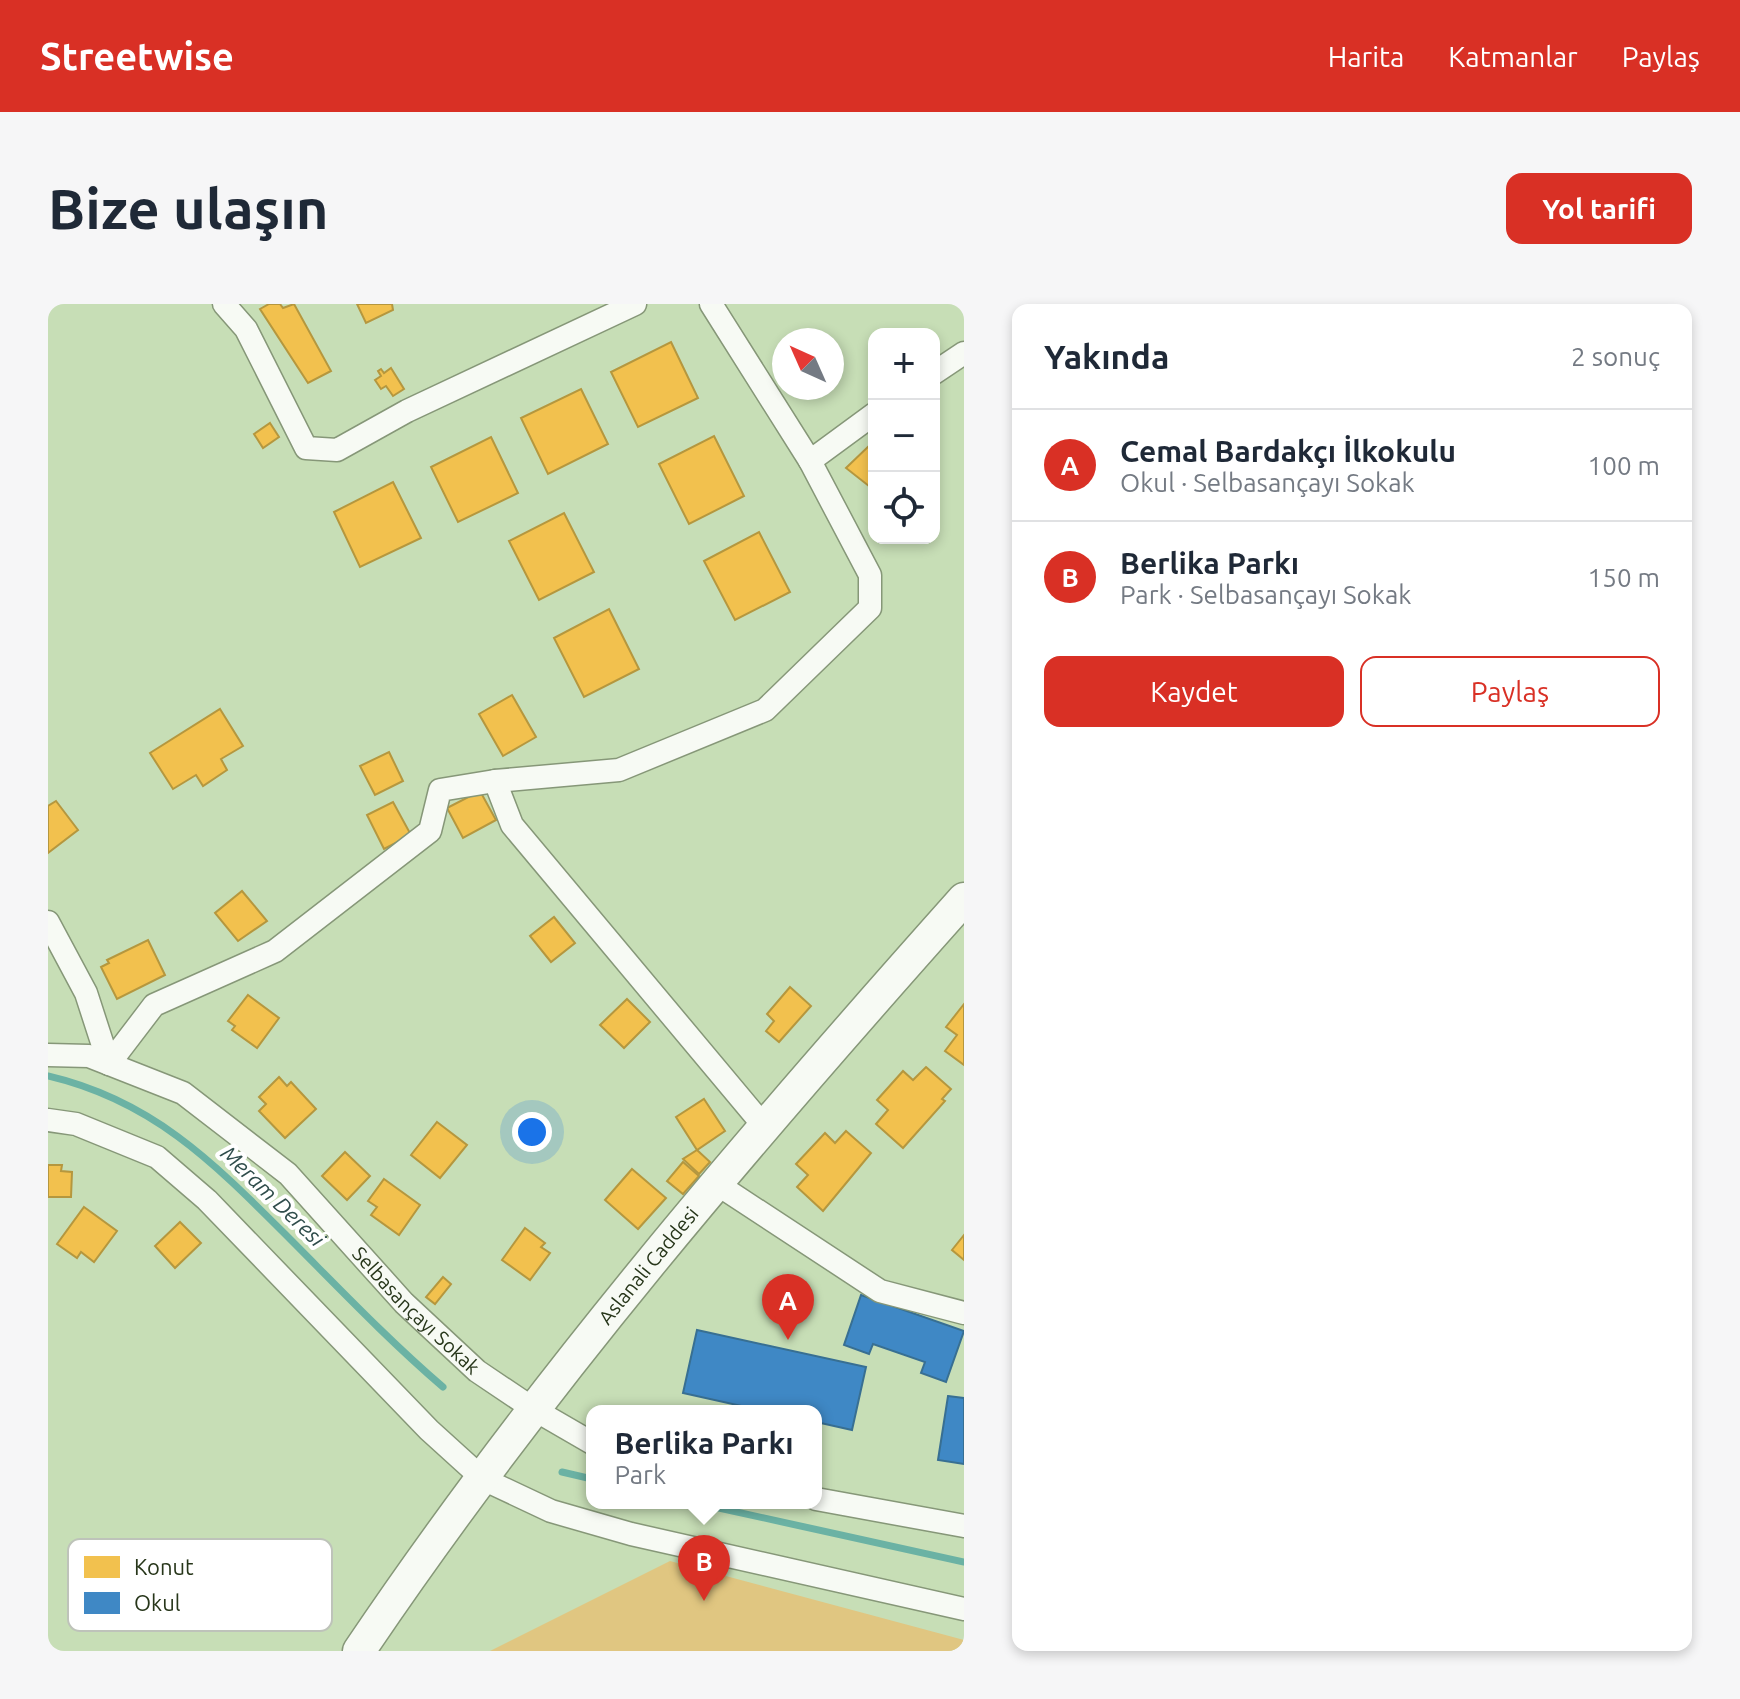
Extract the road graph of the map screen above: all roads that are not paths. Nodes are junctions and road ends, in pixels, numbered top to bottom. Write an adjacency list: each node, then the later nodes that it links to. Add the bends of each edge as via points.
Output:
1 (224, 304): 2 (street, via 246,329 306,448 337,450 407,411)
2 (635, 304)
3 (711, 304): 7 (street)
4 (964, 353): 5 (street)
5 (940, 369)
6 (868, 418): 7 (street)
7 (810, 461): 8 (street, via 870,575 870,608 765,710 619,770)
8 (495, 781): 12 (street, via 440,790 430,831 275,951 154,1005); 14 (street, via 512,825)
9 (964, 899): 14 (street, Aslanali Caddesi)
10 (48, 922): 12 (street, via 86,993)
11 (48, 1055): 12 (street, Selbasançayı Sokak, via 89,1056)
12 (109, 1064): 17 (street, Selbasançayı Sokak, via 183,1093 288,1174 404,1303 477,1371)
13 (48, 1120): 19 (street, via 76,1124 157,1157 207,1200)
14 (763, 1125): 15 (street, Aslanali Caddesi)
15 (714, 1182): 16 (street, via 880,1291); 17 (street, Aslanali Caddesi)
16 (964, 1313)
17 (535, 1410): 18 (street, Selbasançayı Sokak); 19 (street, Aslanali Caddesi)
18 (586, 1440)
19 (483, 1479): 22 (street, via 551,1511 631,1534); 23 (street, Aslanali Caddesi)
20 (822, 1500): 21 (street)
21 (964, 1526)
22 (964, 1609)
23 (359, 1651)

